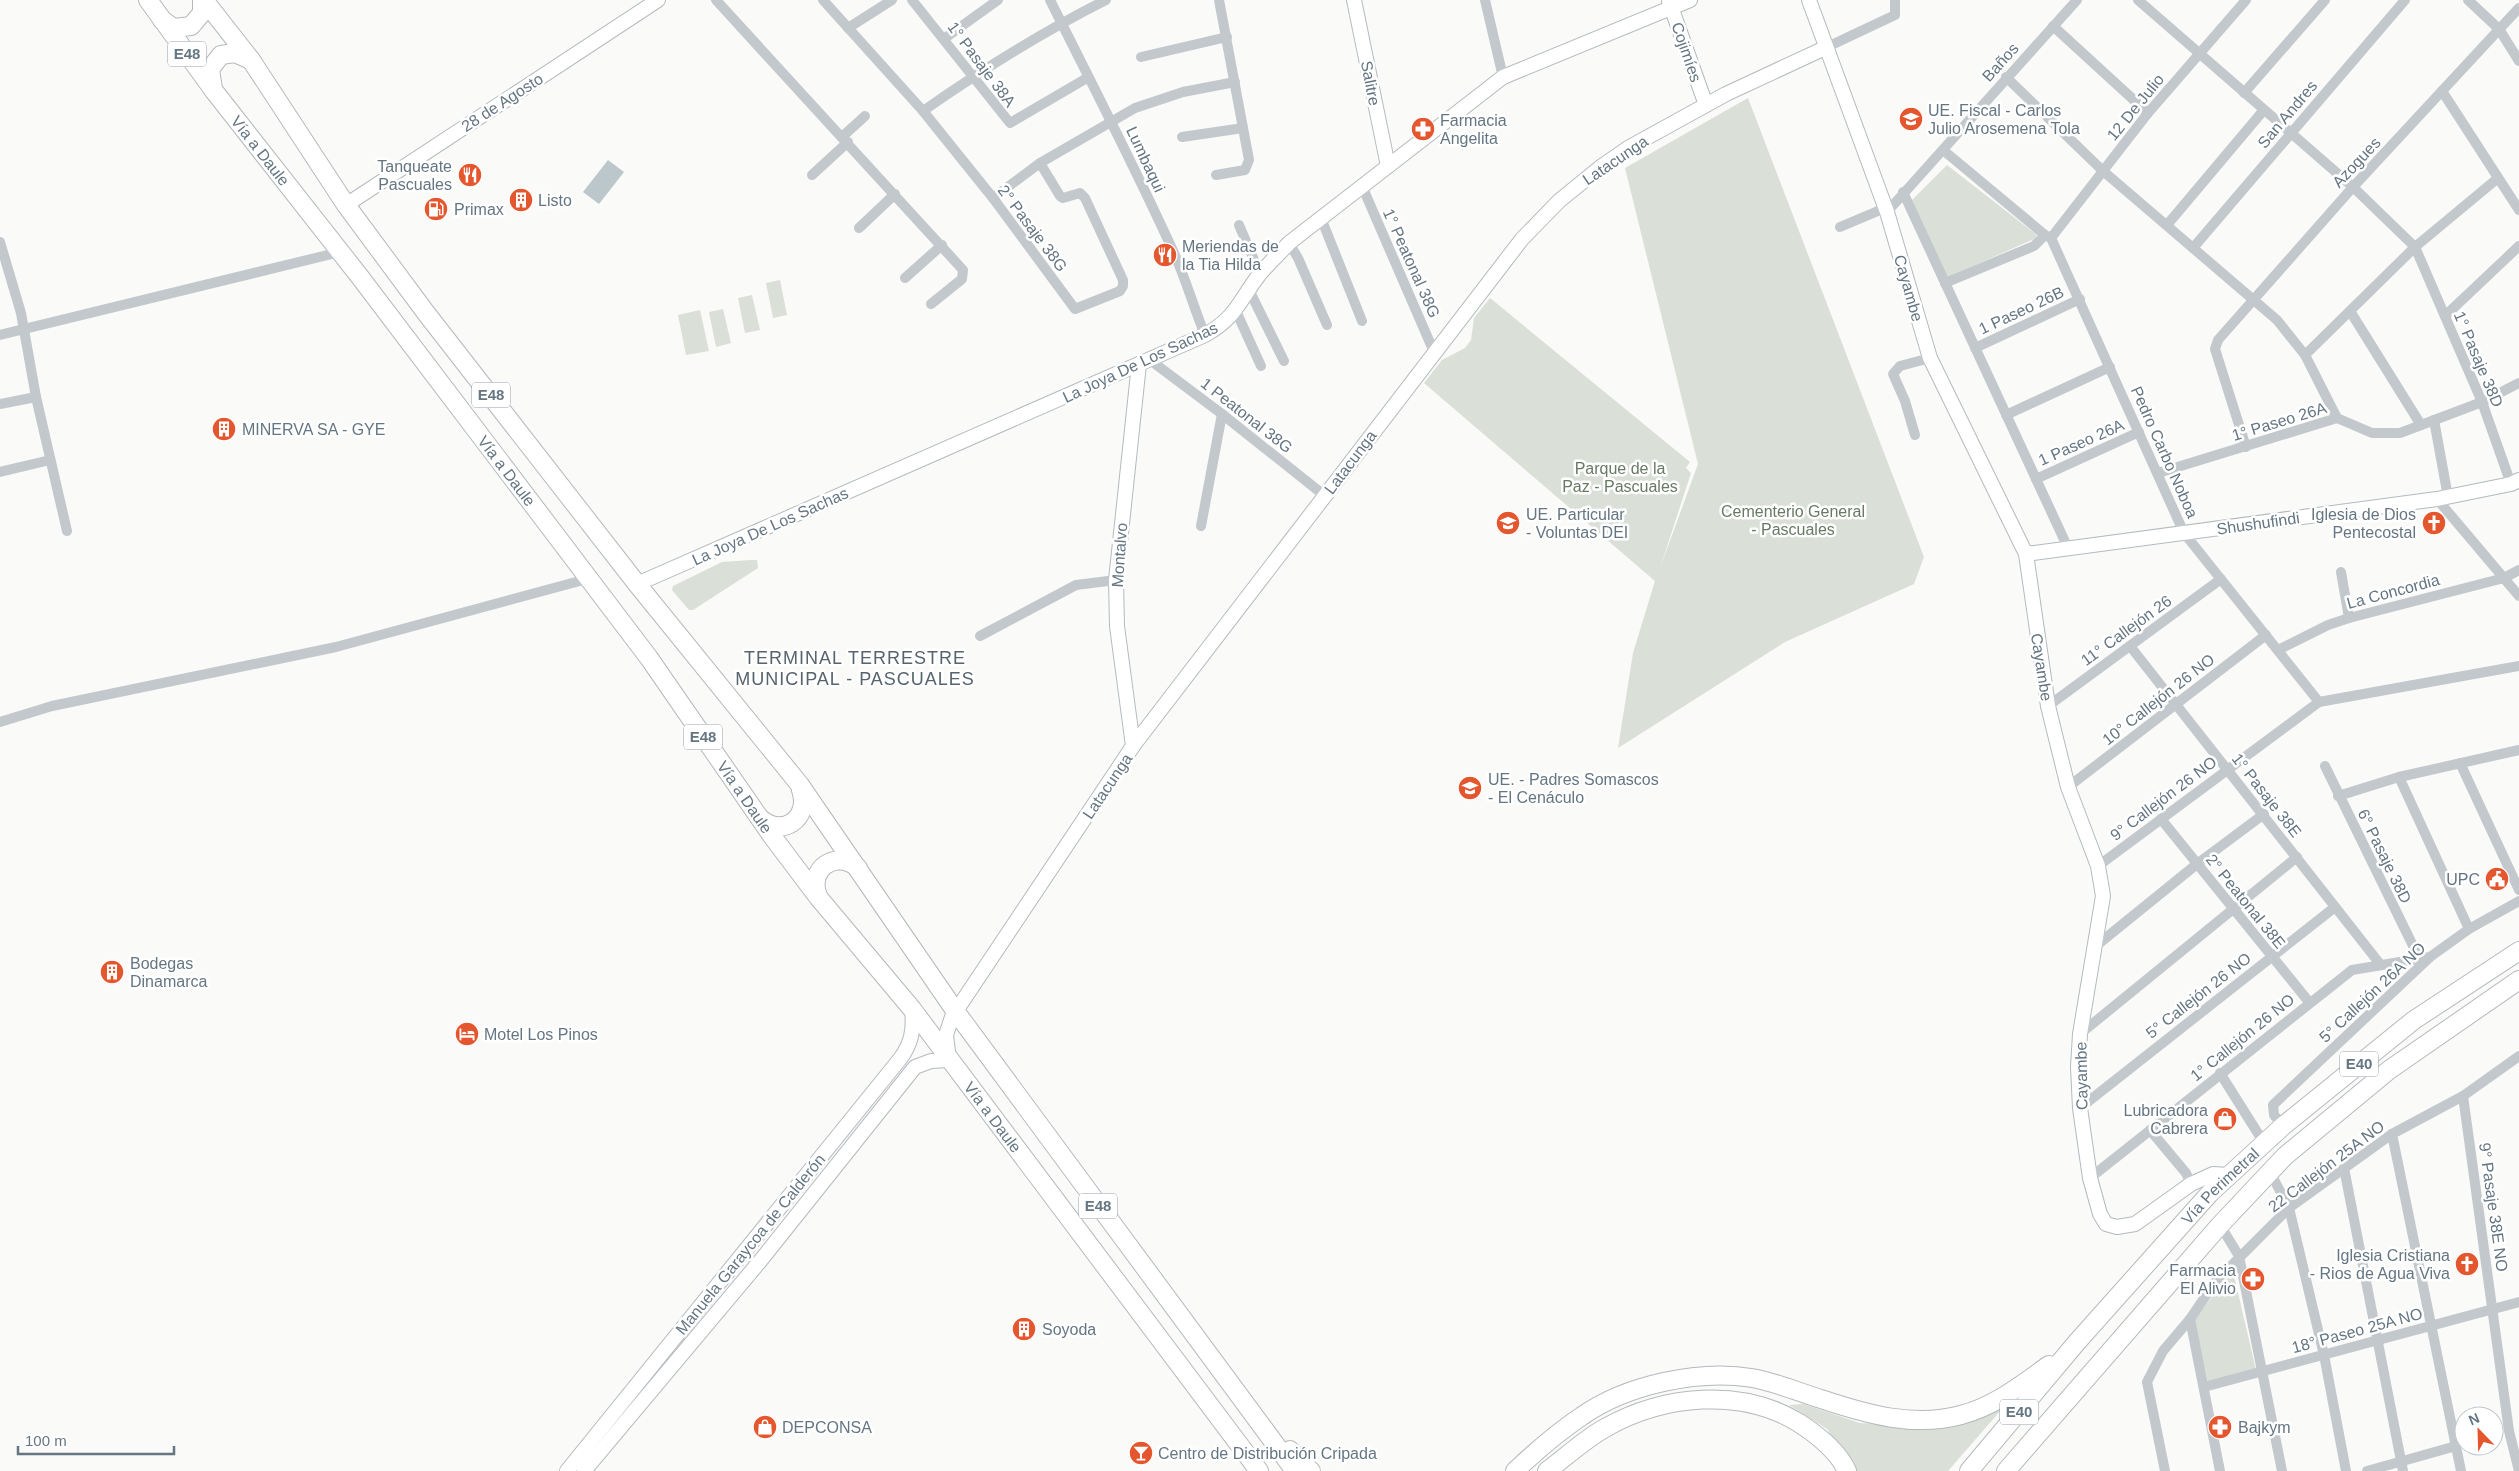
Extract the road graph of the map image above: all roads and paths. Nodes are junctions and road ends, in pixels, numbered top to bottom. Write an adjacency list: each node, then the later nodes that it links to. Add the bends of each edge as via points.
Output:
1 (148, 0): 25 (highway, Vía a Daule / E48)
2 (203, 0): 25 (highway, via 202,13 191,26 174,28); 35 (highway, Vía a Daule / E48)
3 (658, 0): 67 (street, 28 de Agosto)
4 (716, 0): 54 (street)
5 (823, 0): 28 (street, 2° Pasaje 38G)
6 (892, 0): 28 (street)
7 (912, 0): 31 (street, 1° Pasaje 38A)
8 (998, 0): 31 (street)
9 (1050, 0): 26 (street, Lumbaqui)
10 (1106, 0): 26 (street)
11 (1219, 0): 30 (street)
12 (1354, 0): 57 (street, Salitre)
13 (1485, 0): 38 (street)
14 (1690, 0): 22 (street, La Joya De Los Sachas)
15 (1809, 0): 32 (street, Cayambe)
16 (2077, 0): 27 (street, Baños)
17 (2138, 0): 33 (street)
18 (2246, 0): 33 (street, 12 De Julio)
19 (2325, 0): 44 (street)
20 (2405, 0): 52 (street, San Andres)
21 (2468, 0): 29 (street)
22 (1670, 4): 38 (street, La Joya De Los Sachas); 45 (street, Cojimíes)
23 (1896, 4): 32 (street, Latacunga, via 1895,15)
24 (2519, 8): 29 (street, Azogues)
25 (160, 18): 42 (highway, Vía a Daule / E48)
26 (1061, 23): 37 (street); 40 (street, Lumbaqui)
27 (2054, 26): 39 (street, Baños); 48 (street)
28 (848, 28): 46 (street, 2° Pasaje 38G)
29 (2500, 29): 36 (street); 43 (street, Azogues)
30 (1227, 37): 34 (street); 41 (street)
31 (945, 38): 37 (street, 1° Pasaje 38A)
32 (1825, 48): 45 (street, Latacunga); 68 (street, Cayambe)
33 (2198, 54): 44 (street); 48 (street, 12 De Julio)
34 (1141, 57)
35 (252, 60): 42 (highway, via 235,53 221,55 210,68); 67 (highway, Vía a Daule / E48)
36 (2519, 61)
37 (973, 76): 40 (street, 1° Pasaje 38A, via 1010,123); 46 (street)
38 (1503, 77): 57 (street, La Joya De Los Sachas)
39 (2006, 77): 55 (street, Baños); 58 (street)
40 (1087, 78): 50 (street, Lumbaqui)
41 (1235, 82): 50 (street, via 1184,92 1135,108); 51 (street)
42 (214, 91): 82 (highway, Vía a Daule / E48)
43 (2442, 91): 61 (street); 63 (street, Azogues)
44 (2244, 93): 47 (street)
45 (1706, 105): 99 (street, Latacunga, via 1628,148 1559,201 1522,239)
46 (923, 111): 66 (street, 2° Pasaje 38G)
47 (2263, 111): 52 (street); 72 (street)
48 (2148, 113): 58 (street, 12 De Julio)
49 (866, 116): 54 (street)
50 (1112, 121): 56 (street); 97 (street, Lumbaqui, via 1175,255)
51 (1243, 128): 53 (street); 60 (street, via 1248,165 1239,172)
52 (2290, 133): 63 (street); 81 (street, San Andres)
53 (1182, 137)
54 (845, 139): 59 (street); 65 (street)
55 (1943, 150): 64 (street, Baños); 75 (street, Pedro Carbo Noboa)
56 (1040, 163): 66 (street); 66 (street, 2° Pasaje 38G, via 1060,196 1080,193 1085,198 1123,280 1120,291 1075,309)
57 (1388, 166): 62 (street, La Joya De Los Sachas)
58 (2103, 171): 72 (street); 75 (street, 12 De Julio)
59 (812, 175)
60 (1216, 175)
61 (2498, 178): 69 (street); 80 (street)
62 (1362, 186): 70 (street, La Joya De Los Sachas); 99 (street, 1° Peatonal 38G)
63 (2353, 187): 80 (street); 88 (street, Azogues)
64 (1903, 192): 68 (street, Baños); 85 (street)
65 (894, 194): 74 (street); 78 (street)
66 (993, 198)
67 (346, 205): 136 (highway, Vía a Daule / E48)
68 (1886, 210): 73 (street); 101 (street, Cayambe)
69 (2519, 210)
70 (1321, 218): 77 (street, La Joya De Los Sachas); 93 (street)
71 (1239, 225): 83 (street)
72 (2167, 225): 81 (street)
73 (1840, 227)
74 (859, 228)
75 (2048, 236): 85 (street, 12 De Julio, via 2039,244); 87 (street, Pedro Carbo Noboa)
76 (0, 242): 95 (street)
77 (1289, 243): 83 (street, La Joya De Los Sachas); 94 (street)
78 (942, 246): 84 (street); 89 (street, via 964,273 962,279)
79 (2519, 246): 92 (street)
80 (2415, 247): 91 (street); 92 (street, 1° Pasaje 38D)
81 (2193, 248): 88 (street)
82 (340, 252): 95 (street); 133 (highway, Vía a Daule / E48)
83 (1260, 274): 86 (street, La Joya De Los Sachas)
84 (905, 278)
85 (1945, 283): 98 (street)
86 (1249, 290): 90 (street, La Joya De Los Sachas); 102 (street)
87 (2080, 299): 98 (street, 1 Paseo 26B); 105 (street, Pedro Carbo Noboa)
88 (2254, 300): 100 (street, via 2277,320); 117 (street, Azogues, via 2218,340 2215,349)
89 (932, 304)
90 (1236, 311): 97 (street, La Joya De Los Sachas, via 1222,326); 104 (street)
91 (2350, 311): 100 (street); 114 (street)
92 (2445, 316): 108 (street, 1° Pasaje 38D)
93 (1362, 321)
94 (1327, 325)
95 (23, 330): 96 (street); 107 (street)
96 (0, 335)
97 (1204, 336): 103 (street, La Joya De Los Sachas)
98 (1975, 348): 111 (street)
99 (1434, 352): 123 (street, Latacunga)
100 (2306, 355): 112 (street)
101 (1930, 358): 116 (street, via 1900,366 1893,374); 129 (street, Cayambe)
102 (1284, 361)
103 (1144, 362): 110 (street, 1 Peatonal 38G); 135 (street, Montalvo); 136 (street, La Joya De Los Sachas)
104 (1262, 366)
105 (2110, 367): 111 (street); 115 (street, Pedro Carbo Noboa)
106 (2519, 382): 108 (street, 1° Paseo 26A)
107 (36, 397): 109 (street); 118 (street)
108 (2482, 402): 113 (street, 1° Paseo 26A); 122 (street, 1° Pasaje 38D)
109 (0, 404)
110 (1222, 414): 123 (street, 1 Peatonal 38G); 125 (street)
111 (2006, 415): 121 (street)
112 (2337, 418): 114 (street, 1° Paseo 26A, via 2372,434 2400,433); 117 (street, 1° Paseo 26A)
113 (2434, 420): 114 (street, 1° Paseo 26A); 124 (street)
114 (2420, 425)
115 (2139, 432): 120 (street, Pedro Carbo Noboa); 121 (street, 1 Paseo 26A)
116 (1915, 435)
117 (2246, 447): 120 (street, 1° Paseo 26A)
118 (50, 460): 119 (street); 126 (street)
119 (0, 472)
120 (2158, 473): 127 (street, Pedro Carbo Noboa)
121 (2036, 479): 128 (street)
122 (2515, 482): 124 (street, Shushufindi)
123 (1325, 496): 148 (street, Latacunga)
124 (2442, 498): 127 (street, Shushufindi); 132 (street)
125 (1201, 526)
126 (66, 531)
127 (2184, 533): 128 (street, Shushufindi); 134 (street, Pedro Carbo Noboa)
128 (2068, 548): 129 (street, Shushufindi)
129 (2026, 554): 146 (street, Cayambe)
130 (2519, 570): 132 (street, La Concordia)
131 (2341, 572): 138 (street)
132 (2504, 578): 137 (street); 138 (street, La Concordia)
133 (588, 579): 147 (street, via 336,647 52,706); 157 (highway, Vía a Daule / E48, via 649,658)
134 (2221, 579): 139 (street, Pedro Carbo Noboa); 141 (street, 11° Callejón 26)
135 (1116, 580): 140 (street, via 1076,585); 148 (street, Montalvo, via 1117,626)
136 (637, 584): 154 (highway, Vía a Daule / E48)
137 (2519, 596)
138 (2349, 618): 142 (street, La Concordia)
139 (2266, 635): 142 (street, Pedro Carbo Noboa); 145 (street, 10° Callejón 26 NO)
140 (980, 636)
141 (2130, 646): 145 (street, 1° Pasaje 38E); 146 (street, 11° Callejón 26)
142 (2278, 650): 144 (street, Pedro Carbo Noboa)
143 (2519, 666): 144 (street)
144 (2319, 702): 152 (street, 9° Callejón 26 NO)
145 (2176, 704): 152 (street, 1° Pasaje 38E); 155 (street, 10° Callejón 26 NO)
146 (2048, 706): 155 (street, Cayambe)
147 (0, 722)
148 (1133, 746): 179 (street, Latacunga)
149 (2518, 753): 150 (street)
150 (2460, 762): 153 (street); 164 (street)
151 (2325, 766): 156 (street, 6° Pasaje 38D)
152 (2227, 769): 158 (street, 1° Pasaje 38E); 159 (street, 9° Callejón 26 NO)
153 (2399, 777): 156 (street); 169 (street)
154 (800, 786): 157 (highway, via 804,803 801,814 793,822 783,826 772,825); 163 (highway, Vía a Daule / E48)
155 (2068, 787): 162 (street, Cayambe)
156 (2338, 796): 174 (street, 6° Pasaje 38D)
157 (754, 811): 165 (highway, Vía a Daule / E48)
158 (2264, 814): 160 (street, 1° Pasaje 38E); 161 (street)
159 (2161, 818): 161 (street, 2° Peatonal 38E); 162 (street, 9° Callejón 26 NO)
160 (2297, 857): 167 (street, 1° Pasaje 38E); 168 (street)
161 (2197, 864): 168 (street, 2° Peatonal 38E); 170 (street)
162 (2098, 866): 170 (street, Cayambe, via 2103,896)
163 (858, 868): 165 (highway, via 839,860 825,864 816,876); 179 (highway, Vía a Daule / E48)
164 (2519, 890)
165 (818, 897): 178 (highway, Vía a Daule / E48)
166 (2519, 901): 169 (street, 5° Callejón 26A NO)
167 (2335, 906): 172 (street, 5° Callejón 26 NO); 175 (street, 1° Pasaje 38E)
168 (2234, 909): 172 (street, 2° Peatonal 38E); 180 (street)
169 (2469, 929): 173 (street, 5° Callejón 26A NO)
170 (2097, 945): 180 (street, Cayambe)
171 (2519, 951): 187 (highway, Vía Perimetral / E40, via 2414,1020)
172 (2272, 956): 177 (street, 2° Peatonal 38E); 186 (street, 5° Callejón 26 NO)
173 (2430, 957): 174 (street, 1° Callejón 26 NO); 187 (street, 5° Callejón 26A NO, via 2274,1105 2274,1115)
174 (2418, 958): 175 (street, 1° Callejón 26 NO)
175 (2380, 964): 177 (street, 1° Callejón 26 NO, via 2352,970)
176 (2519, 980): 192 (highway, Vía Perimetral / E40, via 2389,1070)
177 (2309, 1002): 184 (street, 1° Callejón 26 NO)
178 (912, 1009): 182 (highway, Vía a Daule / E48); 198 (street, Manuela Garaycoa de Calderón, via 912,1036 904,1054)
179 (956, 1012): 182 (street, Latacunga, via 946,1035); 210 (highway, Vía a Daule / E48)
180 (2080, 1034): 186 (street, Cayambe)
181 (2518, 1056): 183 (street); 185 (street, 22 Callejón 25A NO)
182 (949, 1060): 200 (street, Manuela Garaycoa de Calderón, via 930,1061 915,1067); 217 (highway, Vía a Daule / E48)
183 (2519, 1069)
184 (2220, 1074): 188 (street, 1° Callejón 26 NO); 190 (street)
185 (2463, 1096): 189 (street, 22 Callejón 25A NO); 202 (street, 9° Pasaje 38E NO)
186 (2080, 1108): 194 (street, Cayambe)
187 (2283, 1126): 190 (highway, Vía Perimetral / E40)
188 (2150, 1130): 194 (street, 1° Callejón 26 NO); 195 (street)
189 (2392, 1134): 191 (street, 22 Callejón 25A NO); 204 (street)
190 (2264, 1143): 193 (highway, Vía Perimetral / E40)
191 (2344, 1168): 196 (street, 22 Callejón 25A NO); 205 (street)
192 (2270, 1172): 196 (street); 197 (highway, Vía Perimetral / E40)
193 (2229, 1175): 195 (street, Cayambe, via 2213,1174); 206 (highway, Vía Perimetral / E40)
194 (2090, 1178): 195 (street, Cayambe, via 2100,1214 2106,1224 2117,1227 2135,1224)
195 (2192, 1184)
196 (2289, 1208): 199 (street, 22 Callejón 25A NO); 207 (street)
197 (2220, 1225): 199 (street); 224 (highway, Vía Perimetral / E40)
198 (747, 1248): 200 (street); 215 (street, Manuela Garaycoa de Calderón)
199 (2240, 1256): 203 (street, 22 Callejón 25A NO, via 2215,1282); 208 (street)
200 (761, 1260): 216 (street, Manuela Garaycoa de Calderón)
201 (2519, 1302): 202 (street, 18° Paseo 25A NO)
202 (2493, 1310): 204 (street, 18° Paseo 25A NO); 231 (street, 9° Pasaje 38E NO, via 2509,1431)
203 (2190, 1318): 209 (street); 225 (street, 22 Callejón 25A NO, via 2163,1351 2147,1382)
204 (2432, 1326): 205 (street, 18° Paseo 25A NO); 211 (street)
205 (2377, 1340): 207 (street, 18° Paseo 25A NO); 214 (street)
206 (2068, 1352): 220 (highway, via 1994,1403 1960,1416 1939,1418 1896,1420 1752,1378 1704,1375 1670,1381 1625,1394 1583,1415); 223 (highway, Vía Perimetral / E40)
207 (2324, 1355): 208 (street, 18° Paseo 25A NO); 228 (street)
208 (2262, 1371): 209 (street, 18° Paseo 25A NO); 227 (street)
209 (2204, 1387): 226 (street)
210 (1241, 1399): 218 (highway, Vía a Daule / E48); 219 (highway)
211 (2454, 1436)
212 (2454, 1447): 214 (street)
213 (2458, 1456): 230 (street)
214 (2402, 1466): 229 (street)
215 (567, 1471)
216 (584, 1471)
217 (1259, 1471)
218 (1295, 1471)
219 (1311, 1471)
220 (1515, 1471)
221 (1547, 1471): 222 (highway, via 1604,1428 1633,1414 1661,1405 1702,1400 1736,1400 1766,1407 1791,1419 1818,1436)
222 (1847, 1471)
223 (1969, 1471)
224 (2006, 1471)
225 (2165, 1471)
226 (2220, 1471)
227 (2282, 1471)
228 (2346, 1471)
229 (2367, 1471)
230 (2462, 1471)
231 (2519, 1471)

